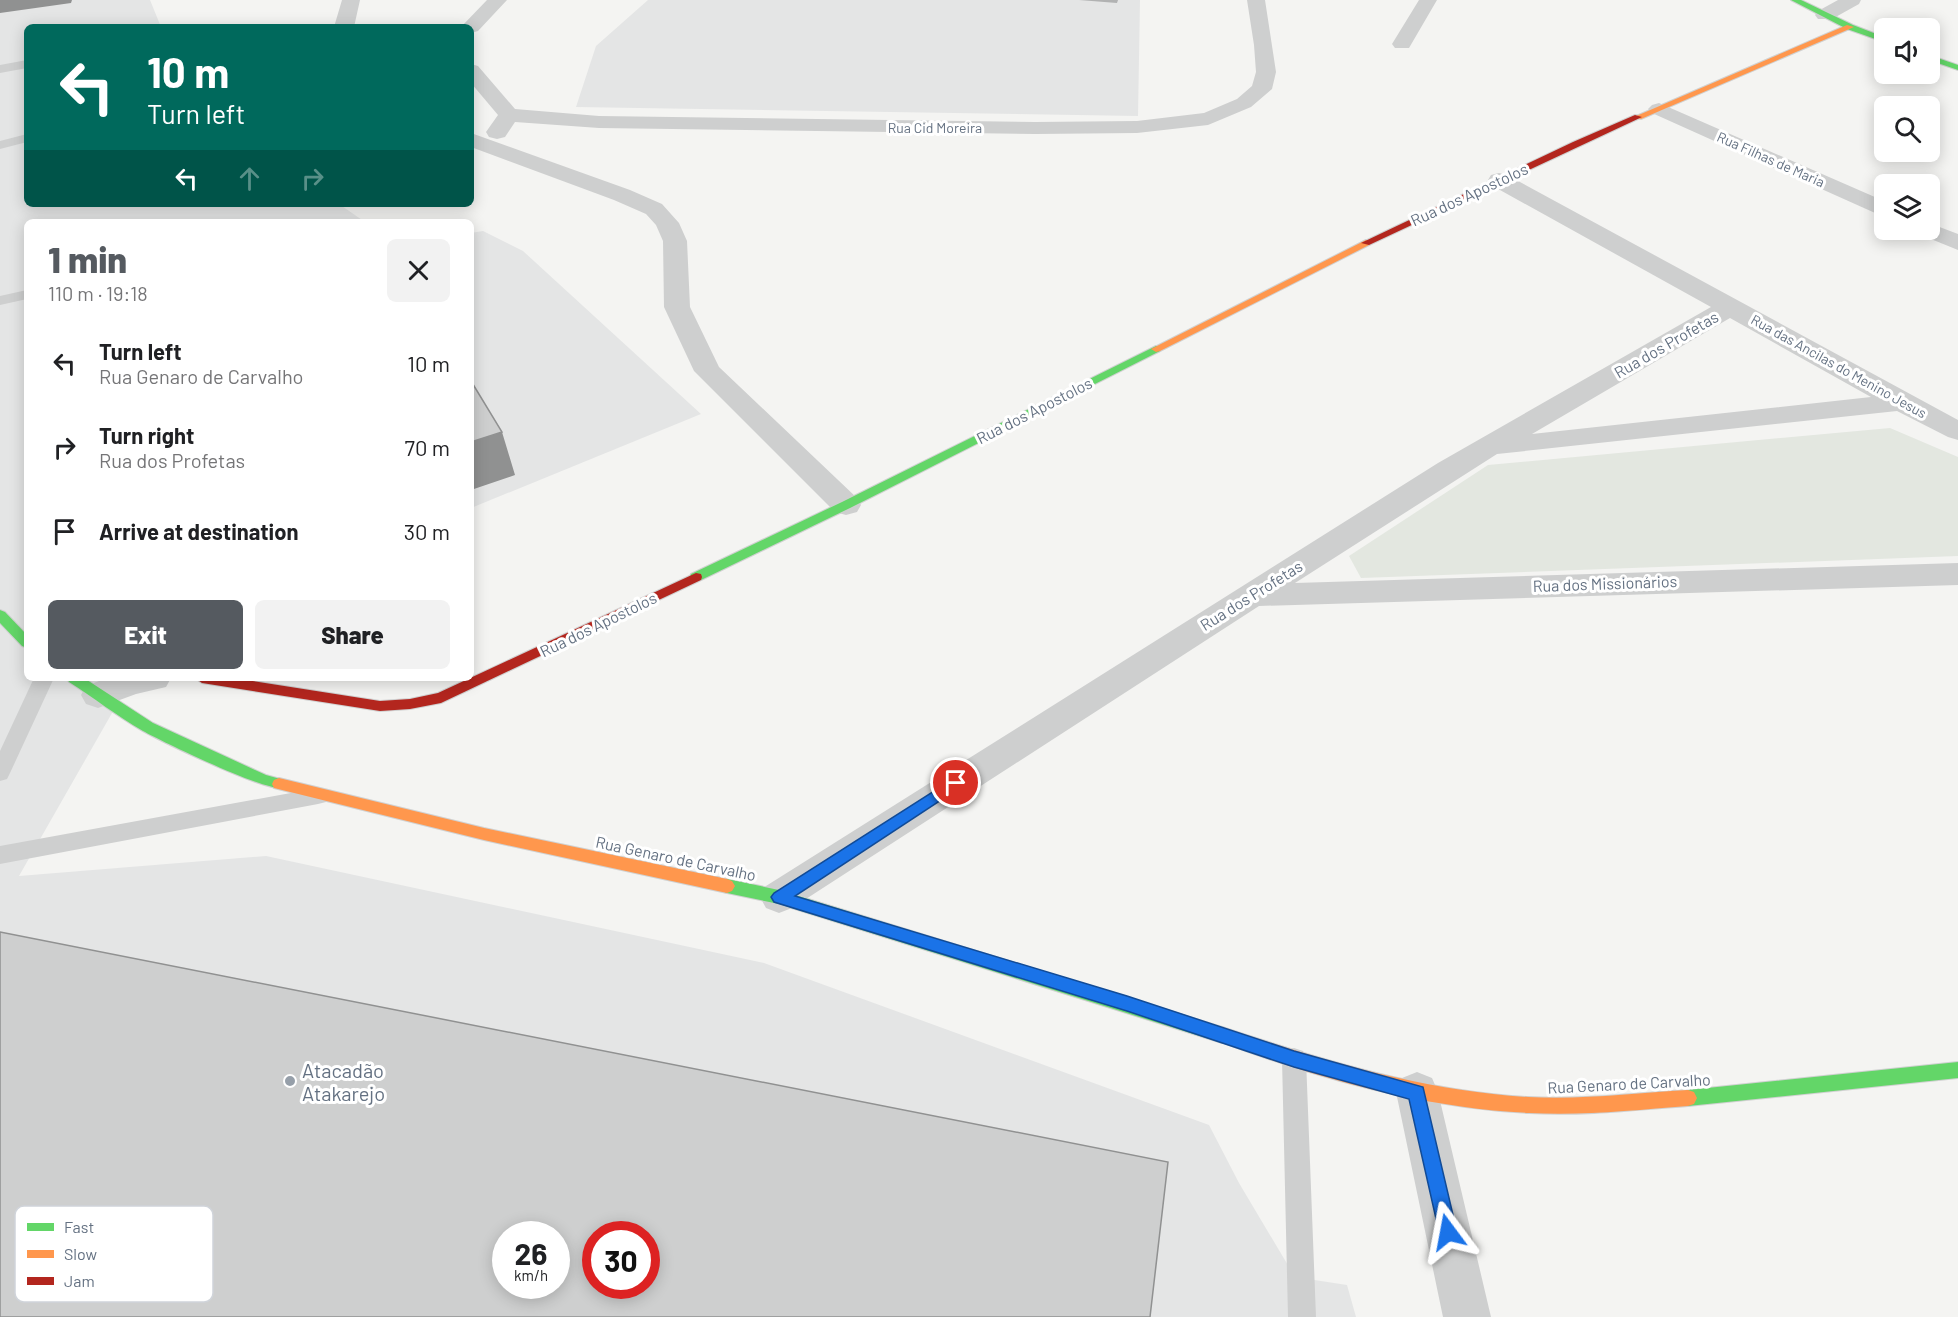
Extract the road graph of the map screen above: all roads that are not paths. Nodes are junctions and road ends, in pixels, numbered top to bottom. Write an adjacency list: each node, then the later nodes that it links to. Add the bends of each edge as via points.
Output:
1 (351, 0): 8 (street)
2 (498, 0): 9 (street)
3 (1256, 0): 19 (street, Rua Cid Moreira, via 1266,72 1262,89 1244,103 1208,119 1137,127 1035,128 611,122)
4 (1428, 0): 12 (street)
5 (1795, 0): 7 (street)
6 (1852, 0): 7 (street)
7 (1825, 15): 10 (street)
8 (345, 24)
9 (474, 24)
10 (1850, 27): 11 (street); 18 (street, Rua dos Apostolos)
11 (1874, 36)
12 (1402, 44)
13 (1940, 61): 15 (street)
14 (24, 65): 16 (lane)
15 (1958, 68)
16 (0, 69)
17 (474, 74): 19 (street)
18 (1659, 109): 23 (street, Rua dos Apostolos); 24 (street, Rua Filhas de Maria)
19 (508, 116): 21 (street)
20 (24, 139): 22 (lane)
21 (479, 144): 33 (street, via 654,210 667,223 675,241 677,307 707,371)
22 (0, 145)
23 (1498, 180): 29 (street, Rua das Ancilas do Menino Jesus); 33 (street, Rua dos Apostolos)
24 (1874, 206)
25 (1940, 235): 26 (street)
26 (1958, 243)
27 (24, 295): 28 (lane)
28 (0, 301)
29 (1731, 307): 30 (street, Rua das Ancilas do Menino Jesus); 32 (street, Rua dos Profetas)
30 (1901, 402): 31 (street, Rua das Ancilas do Menino Jesus); 32 (street)
31 (1958, 431)
32 (1487, 447): 35 (street, Rua dos Profetas)
33 (846, 505): 40 (street, Rua dos Apostolos, via 441,698 380,706)
34 (1958, 574): 35 (street, Rua dos Missionários)
35 (1251, 595): 45 (street, Rua dos Profetas)
36 (0, 615): 37 (street)
37 (24, 641)
38 (43, 681): 42 (lane)
39 (137, 681): 41 (street)
40 (221, 681)
41 (86, 686): 43 (street, Rua Genaro de Carvalho, via 148,727 208,756 263,780)
42 (0, 773)
43 (324, 795): 44 (lane); 45 (street, Rua Genaro de Carvalho, via 484,834)
44 (0, 855)
45 (779, 897): 46 (street, Rua Genaro de Carvalho, via 1126,1003)
46 (1294, 1059): 48 (street, Rua Genaro de Carvalho); 49 (lane)
47 (1958, 1070): 48 (street, Rua Genaro de Carvalho, via 1574,1106 1495,1102)
48 (1417, 1092): 50 (street)
49 (1302, 1317)
50 (1467, 1317)

